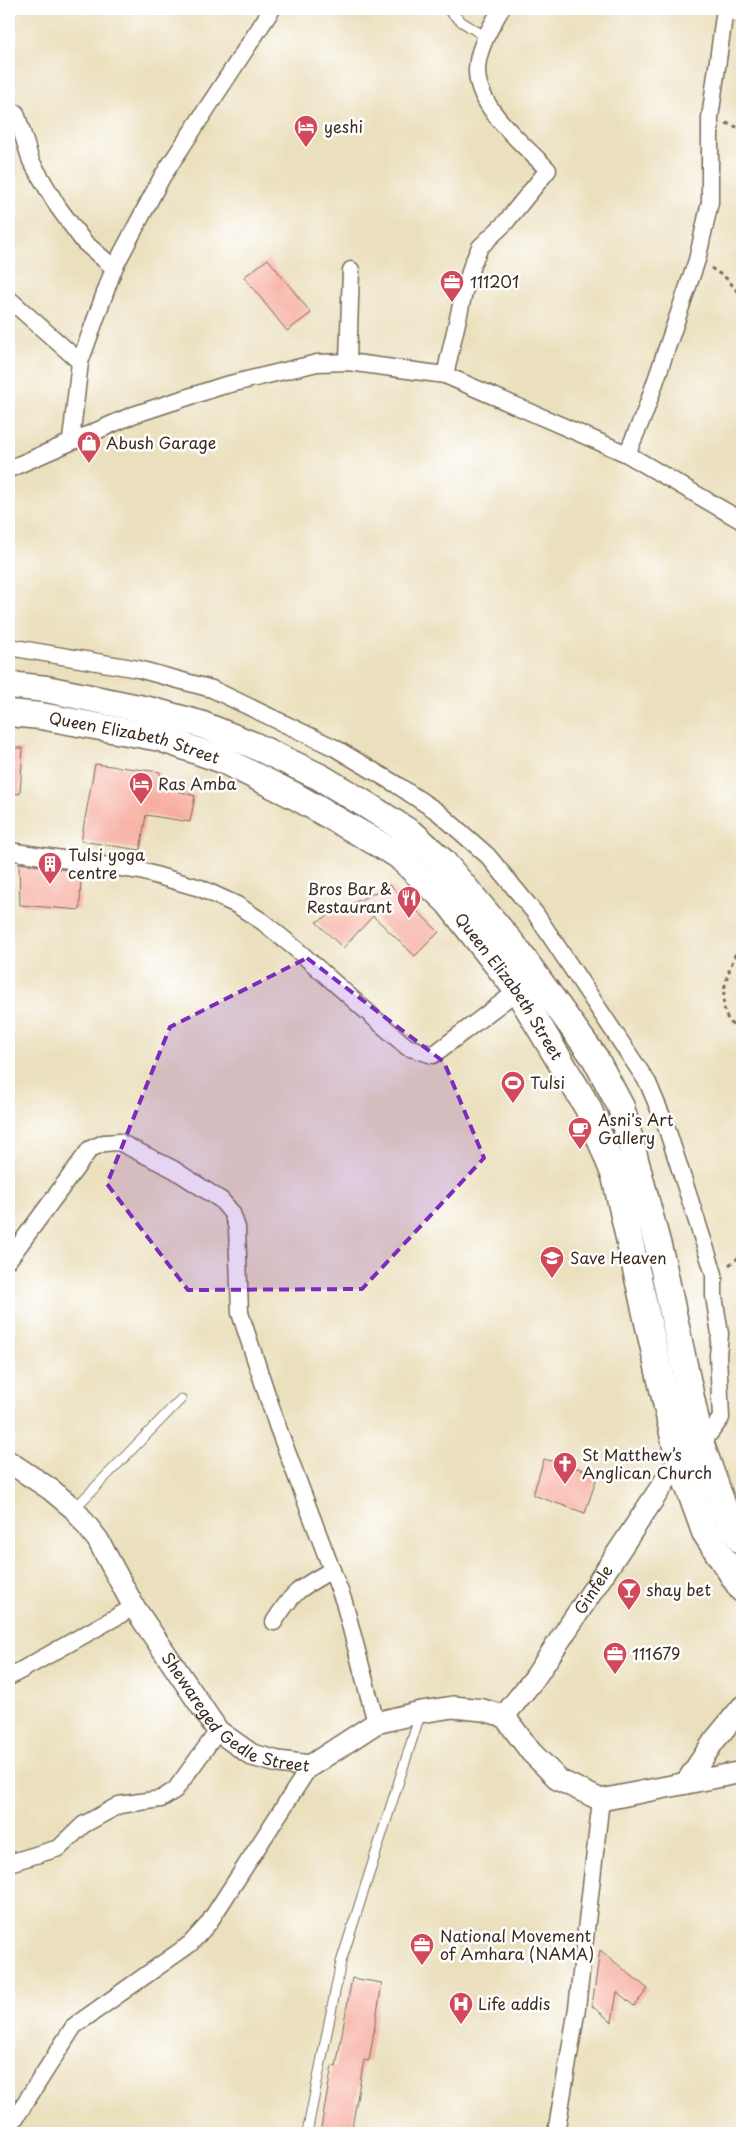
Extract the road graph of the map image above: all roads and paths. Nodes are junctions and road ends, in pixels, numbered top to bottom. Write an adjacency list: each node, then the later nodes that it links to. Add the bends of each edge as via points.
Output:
1 (272, 9): 10 (street, via 162,177)
2 (447, 9): 7 (lane)
3 (502, 9): 7 (street)
4 (726, 9): 9 (street, via 710,118 710,202)
5 (738, 9): 6 (main road)
6 (742, 11)
7 (486, 37): 16 (street, via 477,69 482,95 494,114 548,170 480,247 464,292)
8 (16, 113): 10 (street, via 31,161 58,208 84,242)
9 (697, 260): 12 (path, via 726,278); 18 (street, via 645,412)
10 (114, 268): 14 (street)
11 (350, 270): 15 (street)
12 (742, 296)
13 (9, 299): 14 (street)
14 (80, 362): 17 (street)
15 (348, 362): 16 (street); 17 (street, via 317,363 222,386 133,415)
16 (445, 375): 18 (street)
17 (71, 440): 19 (street)
18 (627, 454): 20 (street)
19 (9, 469)
20 (742, 521)
21 (9, 647): 30 (street, via 138,669 212,689 335,748 397,785 438,812 488,856 535,913 648,1083 666,1126 714,1274 720,1334 721,1418)
22 (9, 685): 26 (main road, Queen Elizabeth Street, via 66,693 200,724 320,777 415,836 444,862 514,946)
23 (9, 713): 26 (main road, Queen Elizabeth Street, via 160,738 223,760 295,796 398,855 425,878)
24 (9, 851): 26 (street, via 141,870 200,888 236,905 264,922 407,1047 433,1055)
25 (742, 939): 27 (path, via 727,976 724,1001 728,1019)
26 (527, 984): 30 (main road, Queen Elizabeth Street, via 594,1058 621,1107 662,1262); 31 (main road, Queen Elizabeth Street, via 588,1108 615,1176)
27 (742, 1036)
28 (9, 1259): 35 (street, via 90,1149 104,1143 120,1142 174,1169 221,1200 232,1212 237,1228 240,1313 278,1428)
29 (181, 1399): 33 (lane)
30 (701, 1445): 31 (street); 34 (main road, Queen Elizabeth Street)
31 (679, 1460): 34 (main road, Queen Elizabeth Street); 42 (street, Ginfele, via 534,1679)
32 (9, 1462): 33 (street, Shewareged Gedle Street)
33 (74, 1509): 37 (street, Shewareged Gedle Street, via 98,1540)
34 (726, 1532): 36 (main road, Queen Elizabeth Street)
35 (332, 1570): 38 (street, via 298,1589); 43 (street, via 344,1602)
36 (742, 1589)
37 (134, 1607): 39 (street); 44 (street, Shewareged Gedle Street)
38 (274, 1622)
39 (9, 1677)
40 (742, 1706): 47 (street, via 714,1740)
41 (421, 1712): 42 (street, Shewareged Gedle Street, via 453,1707); 43 (street, Shewareged Gedle Street); 51 (lane, via 341,1962)
42 (504, 1716): 48 (street, via 531,1752 559,1780)
43 (376, 1723): 45 (street, Shewareged Gedle Street)
44 (218, 1731): 45 (street, Shewareged Gedle Street, via 252,1755); 49 (street, via 175,1790 161,1799 118,1805 83,1825 60,1848)
45 (310, 1766): 50 (street, via 208,1924 190,1944 74,2026)
46 (742, 1772): 47 (street)
47 (686, 1784): 48 (street)
48 (601, 1800): 52 (street, via 577,2008)
49 (9, 1864)
50 (9, 2128)
51 (306, 2133)
52 (556, 2133)

